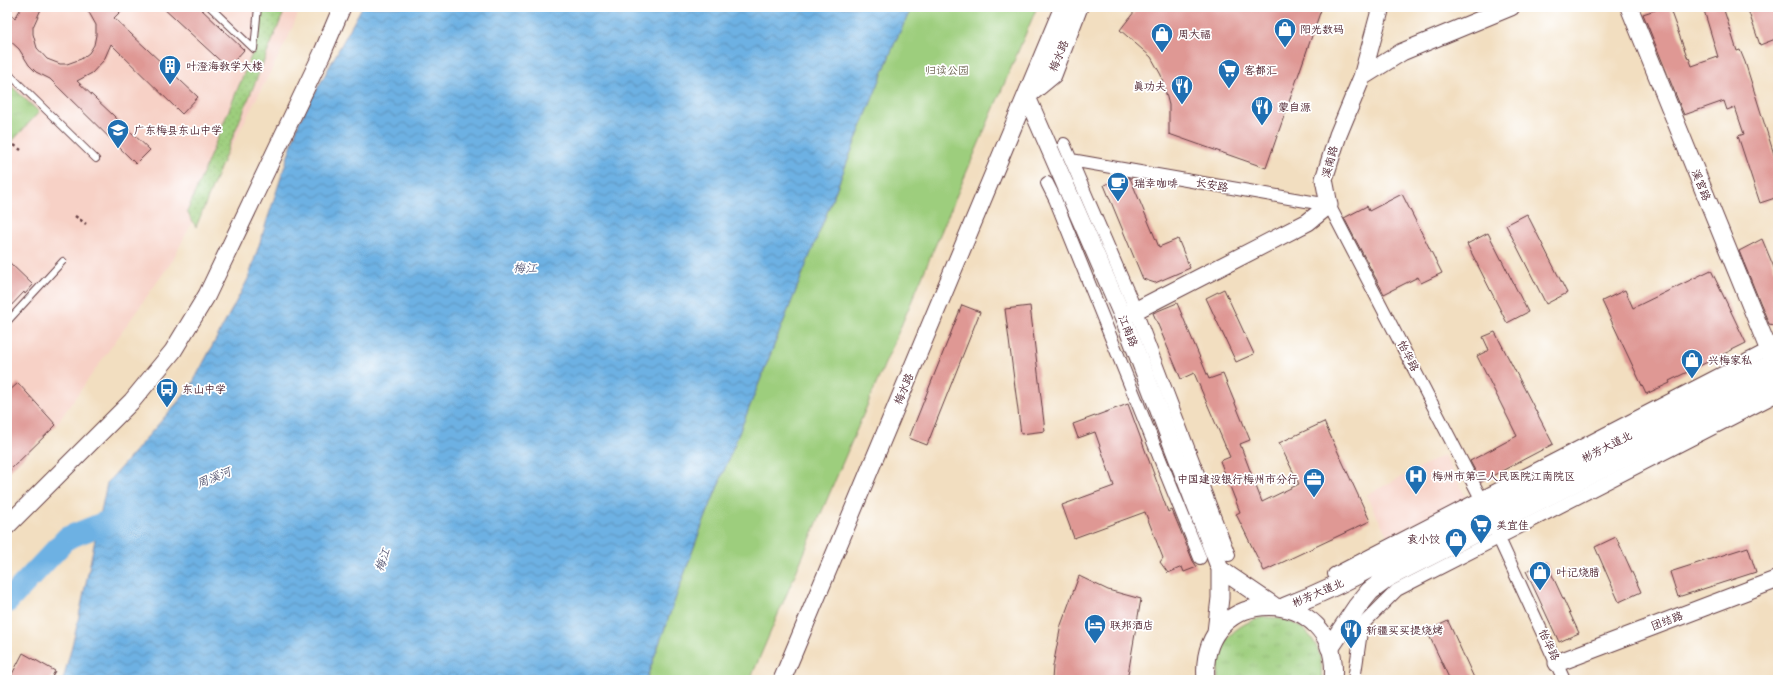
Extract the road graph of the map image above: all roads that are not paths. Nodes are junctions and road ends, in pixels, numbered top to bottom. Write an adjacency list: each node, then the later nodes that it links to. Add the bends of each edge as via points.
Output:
1 (210, 7): 2 (lane, via 254,48)
2 (258, 7)
3 (342, 7): 23 (street, via 207,295 172,351 132,401)
4 (1063, 7): 11 (street, 梅水路)
5 (1080, 7): 11 (street, 梅水路, via 1053,75)
6 (1381, 7): 10 (street, 溪南路)
7 (1511, 7): 10 (street, via 1402,52)
8 (1629, 7): 20 (street, 溪宫路)
9 (7, 72): 13 (lane)
10 (1362, 77): 16 (street, 溪南路, via 1338,135 1324,179)
11 (1027, 97): 18 (street, 江南路); 32 (street, 梅水路)
12 (1064, 144): 14 (street)
13 (96, 159)
14 (1072, 160): 16 (street, 长安路); 18 (street)
15 (1046, 183): 24 (street, via 1055,199)
16 (1329, 205): 18 (street, via 1308,222); 22 (street, 怡华路)
17 (63, 261): 19 (lane)
18 (1129, 314): 25 (street, 江南路)
19 (7, 322)
20 (1775, 359): 22 (main road, 彬芳大道北)
21 (1778, 395): 22 (street)
22 (1490, 517): 26 (street); 28 (main road, 彬芳大道北, via 1382,561 1318,595); 30 (main road, 彬芳大道北, via 1390,576 1370,591); 31 (street, 怡华路); 35 (street, via 1397,590 1362,626)
23 (7, 526)
24 (1200, 558)
25 (1225, 562): 28 (street); 29 (street, 江南路)
26 (1334, 574)
27 (1778, 579): 31 (street, 团结路)
28 (1279, 606): 29 (street, via 1247,609 1235,614); 30 (street, via 1308,618)
29 (1216, 632): 33 (street, via 1206,656)
30 (1330, 647): 34 (street)
31 (1557, 663): 36 (street, 怡华路)
32 (782, 680)
33 (1206, 680)
34 (1333, 680)
35 (1354, 680)
36 (1564, 680)

